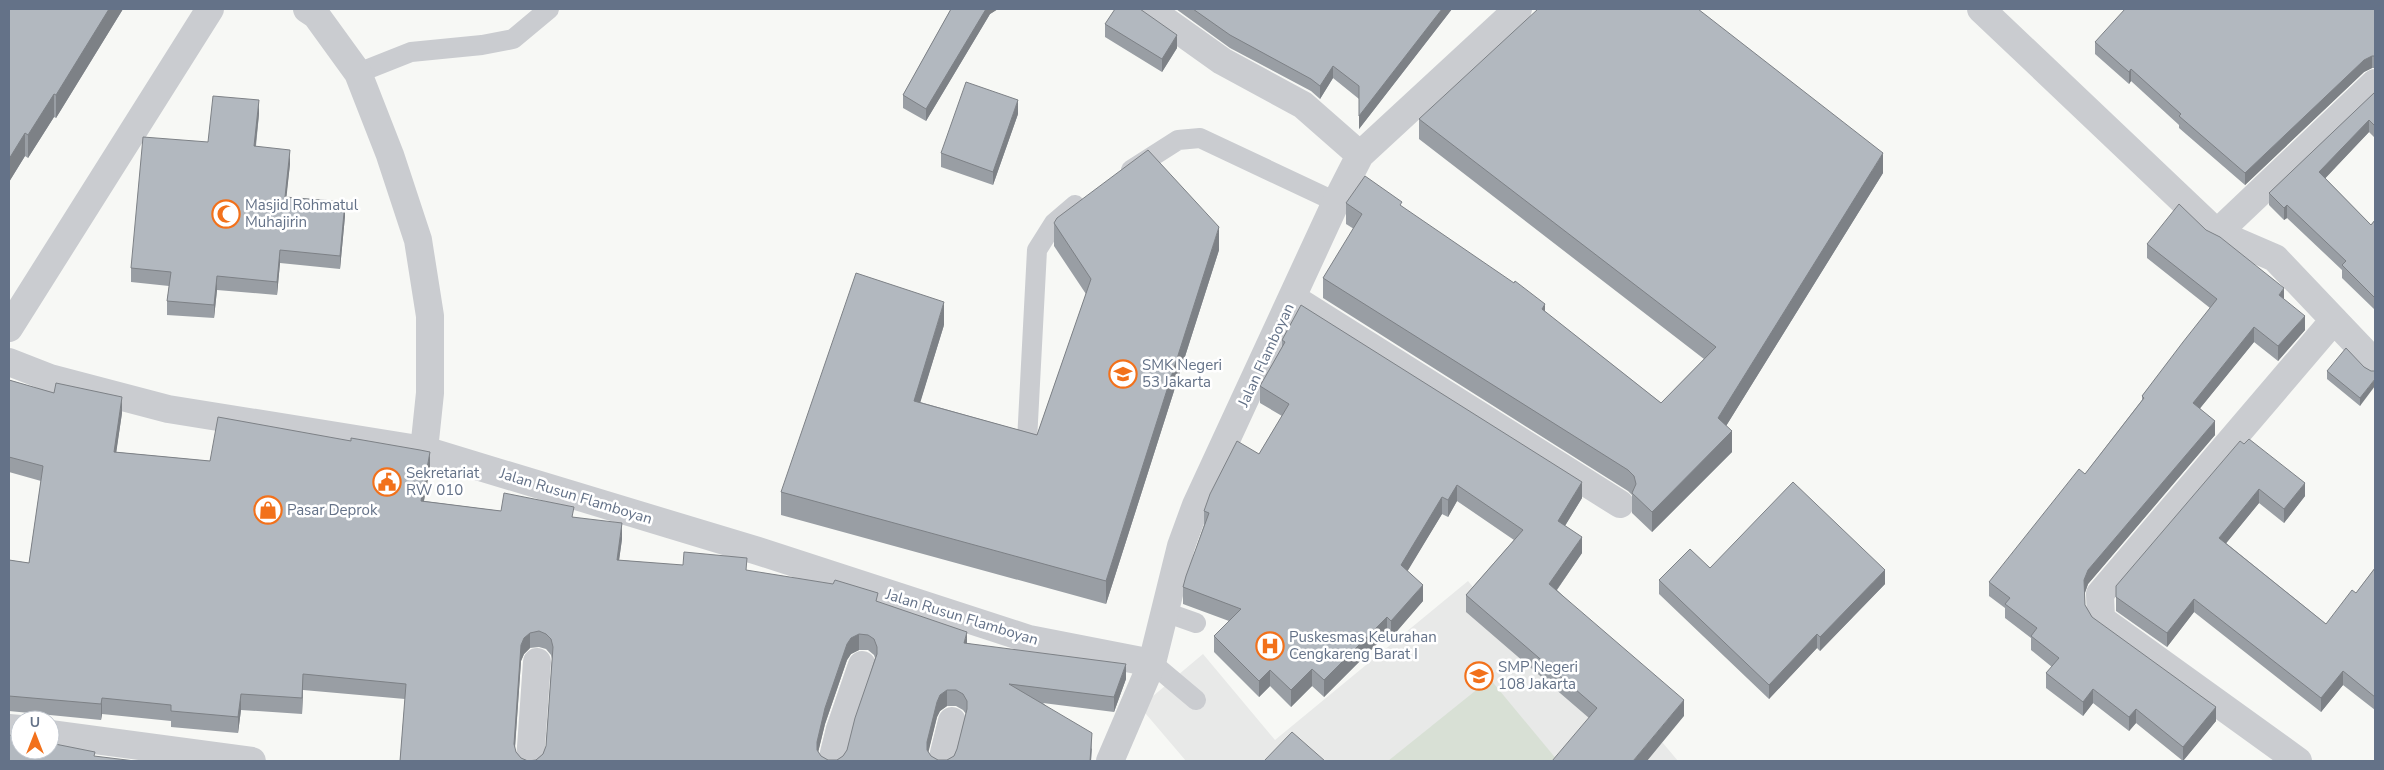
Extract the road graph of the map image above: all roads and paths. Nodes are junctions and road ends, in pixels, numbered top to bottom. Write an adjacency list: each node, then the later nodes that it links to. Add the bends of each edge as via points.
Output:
1 (210, 9): 14 (street)
2 (549, 9): 7 (lane, via 513,39 411,52)
3 (1149, 9): 9 (street, via 1222,61 1303,106)
4 (1518, 9): 9 (street, Jalan Flamboyan)
5 (1981, 9): 11 (street)
6 (314, 11): 7 (street)
7 (358, 73): 18 (street, via 418,240 430,316 430,393)
8 (2375, 82): 11 (street)
9 (1360, 155): 10 (street, Jalan Flamboyan)
10 (1336, 202): 12 (street, Jalan Flamboyan); 17 (lane, via 1200,138 1178,140 1054,223 1037,250)
11 (2217, 233): 13 (street, via 2275,258)
12 (1293, 298): 19 (street); 20 (street, Jalan Flamboyan, via 1196,505 1181,546)
13 (2334, 320): 16 (street); 33 (street, via 2100,594 2101,619)
14 (9, 328)
15 (9, 362): 18 (street, Jalan Rusun Flamboyan, via 50,378 168,409)
16 (2375, 363)
17 (1027, 441)
18 (424, 450): 23 (street, Jalan Rusun Flamboyan, via 758,551 1029,639)
19 (1620, 504)
20 (1165, 612): 21 (lane); 23 (street, Jalan Flamboyan)
21 (1196, 623)
22 (538, 662): 29 (street)
23 (1152, 663): 25 (lane); 32 (street, Jalan Flamboyan)
24 (862, 665): 30 (street)
25 (1196, 700)
26 (952, 721): 31 (street)
27 (60, 735): 28 (street)
28 (239, 761)
29 (530, 761)
30 (832, 761)
31 (942, 761)
32 (1110, 761)
33 (2298, 761)

